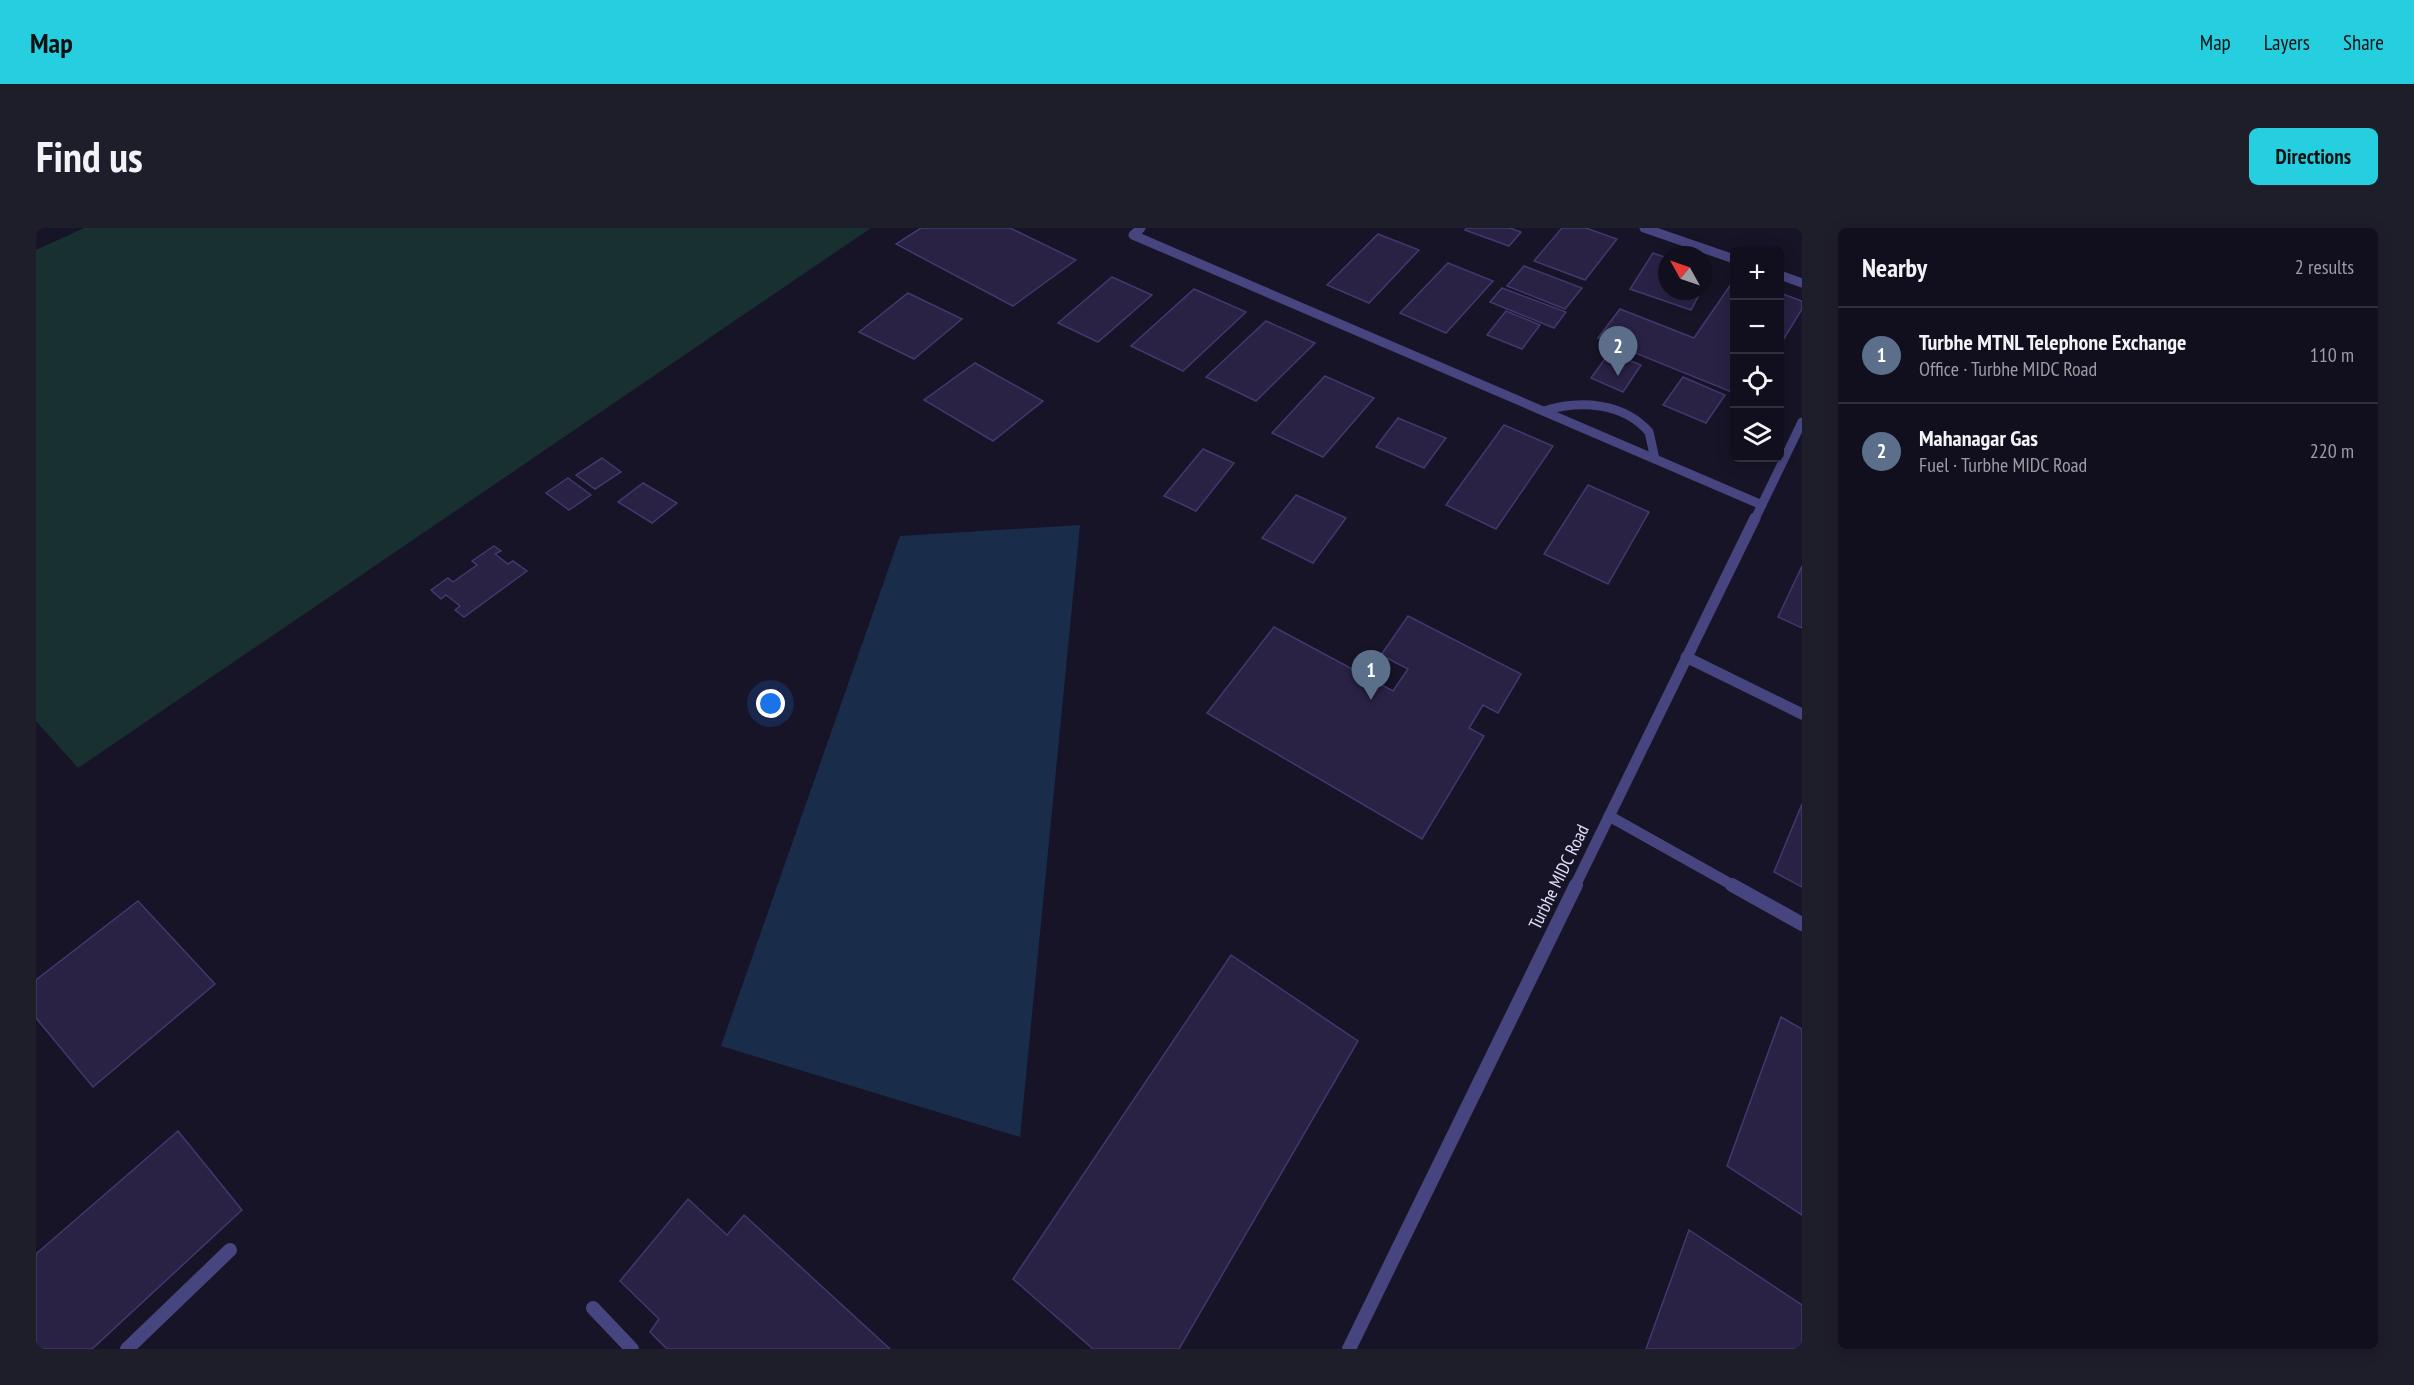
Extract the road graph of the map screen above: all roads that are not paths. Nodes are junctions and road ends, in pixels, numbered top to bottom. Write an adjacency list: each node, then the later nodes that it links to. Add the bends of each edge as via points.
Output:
1 (1141, 228): 6 (street, via 1133,235)
2 (1644, 228): 3 (street)
3 (1730, 258)
4 (1784, 277): 5 (street)
5 (1802, 283)
6 (1544, 411): 8 (street); 8 (street, via 1584,404 1614,410 1648,430)
7 (1802, 422): 9 (street, Turbhe MIDC Road)
8 (1655, 459): 9 (street)
9 (1762, 505): 10 (street, Turbhe MIDC Road)
10 (1686, 657): 11 (street); 12 (street, Turbhe MIDC Road)
11 (1802, 714)
12 (1609, 816): 13 (street); 18 (street, Turbhe MIDC Road)
13 (1802, 924)
14 (230, 1250): 16 (street)
15 (593, 1308): 17 (street)
16 (127, 1349)
17 (632, 1349)
18 (1349, 1349)

